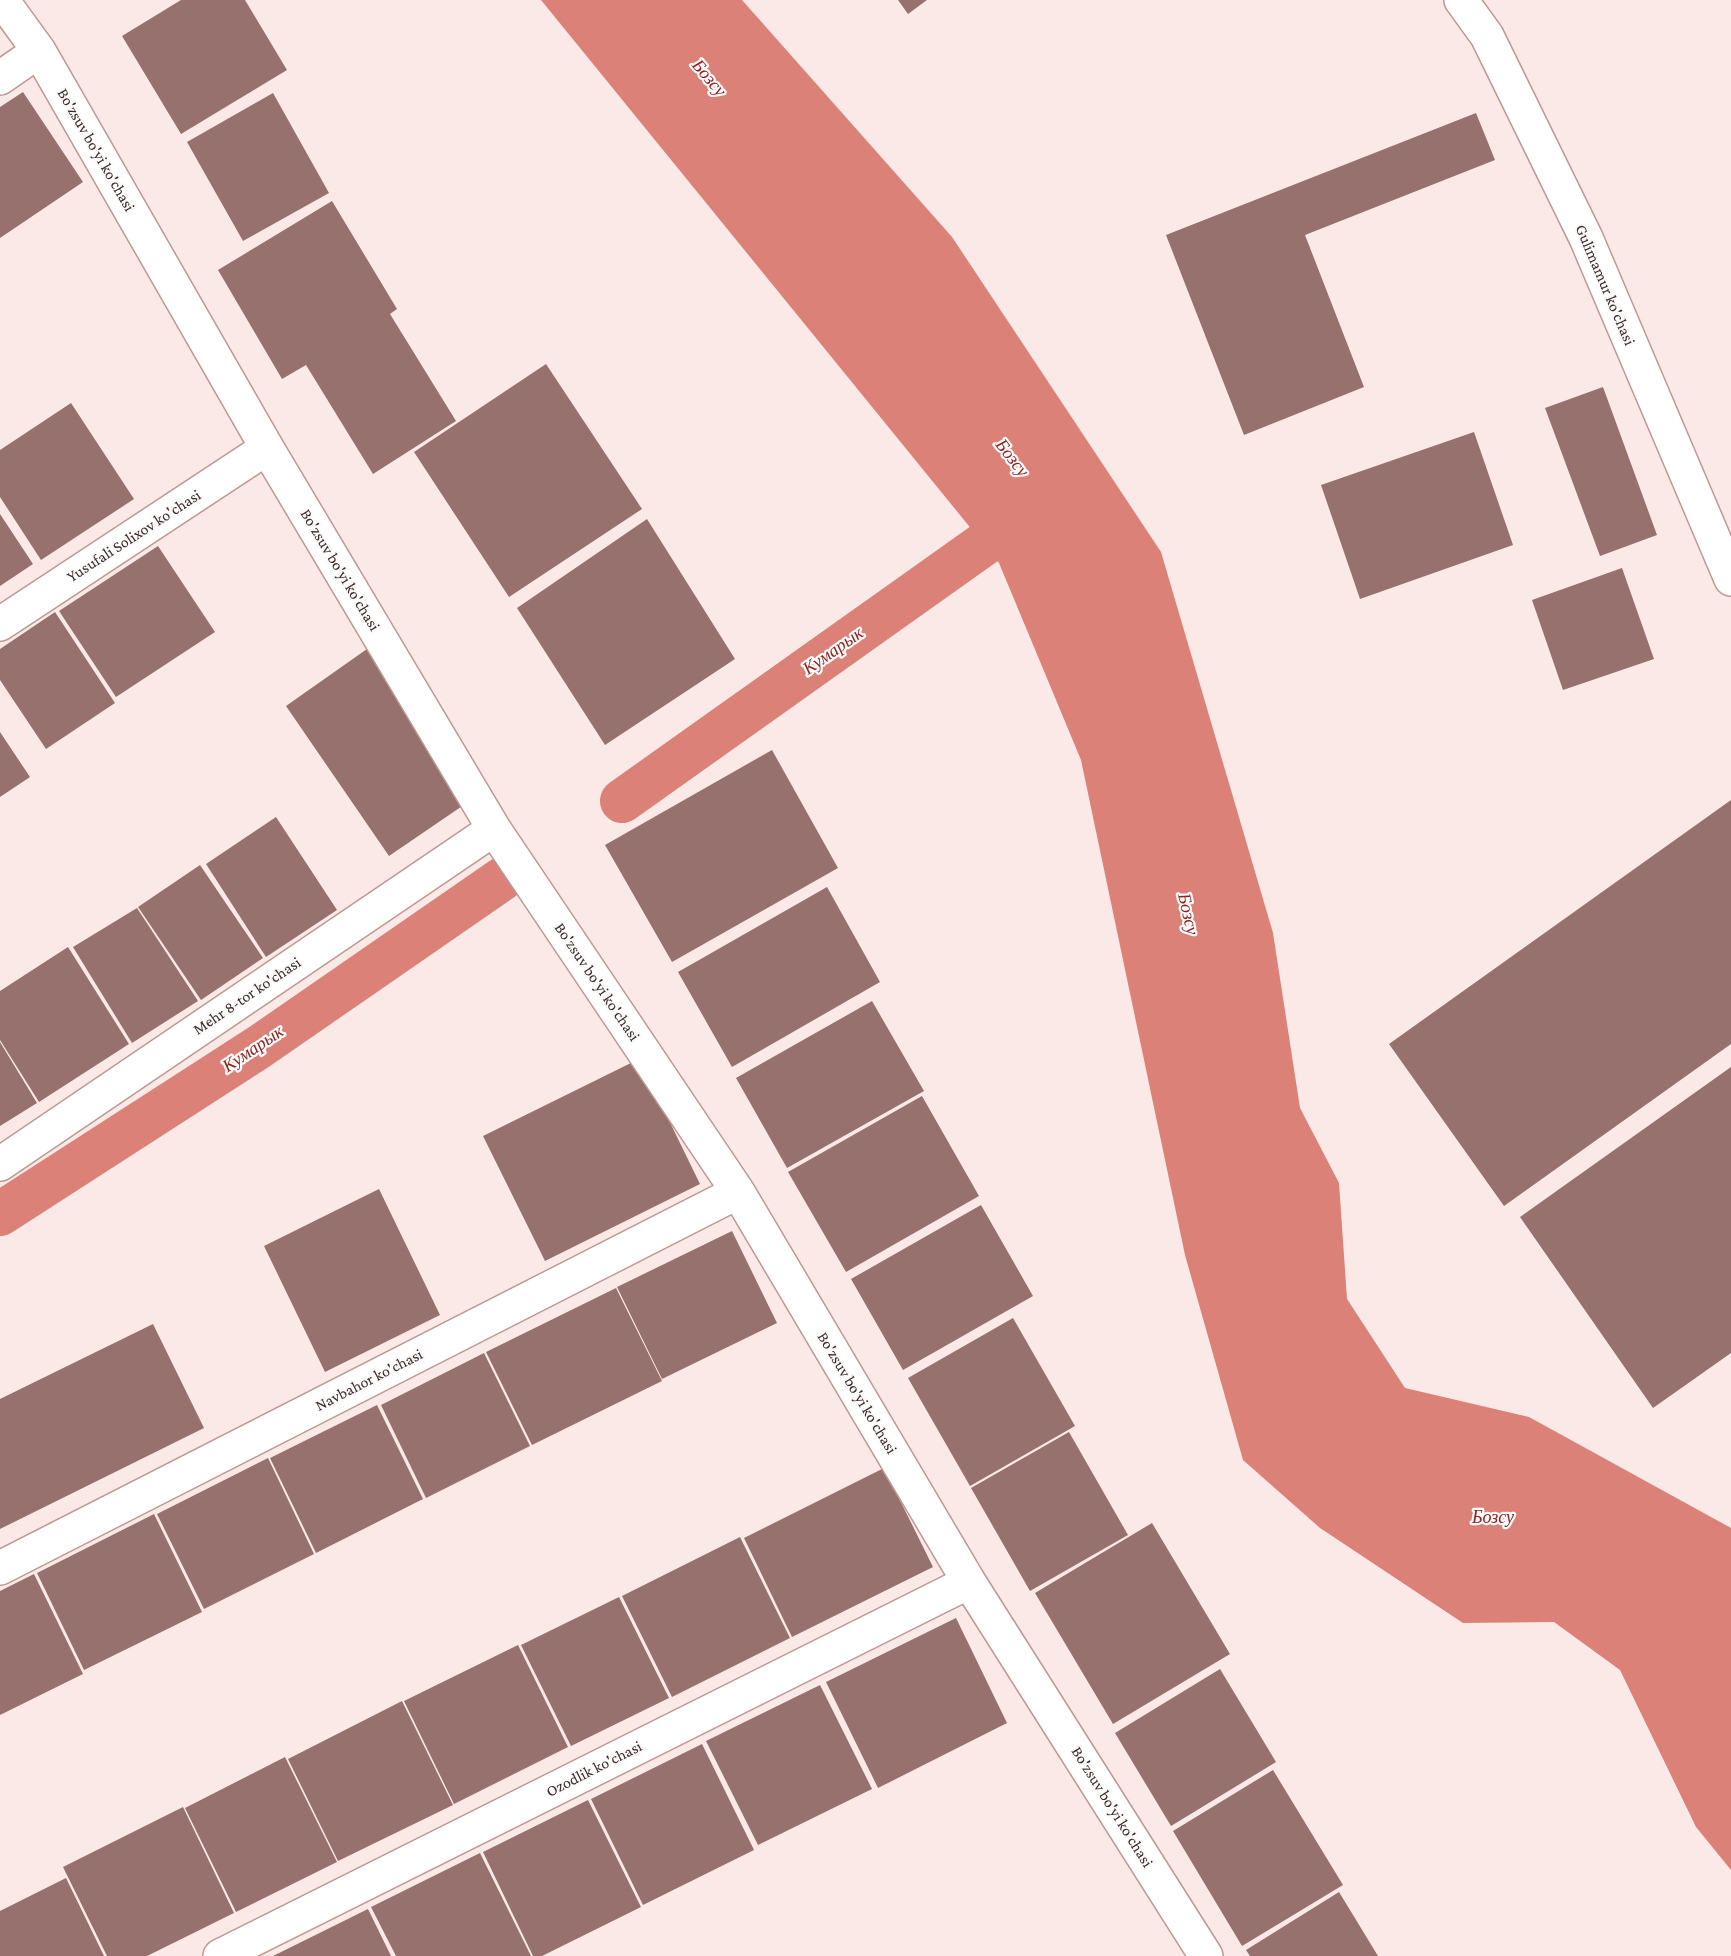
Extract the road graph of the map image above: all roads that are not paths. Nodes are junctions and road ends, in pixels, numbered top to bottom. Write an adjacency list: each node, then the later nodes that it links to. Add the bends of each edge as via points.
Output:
1 (2, 0): 3 (street, Bo'zsuv bo'yi ko'chasi)
2 (1461, 0): 6 (street, Gulimamur ko'chasi, via 1487,36 1586,238)
3 (39, 51): 4 (street); 5 (street, Bo'zsuv bo'yi ko'chasi)
4 (0, 78)
5 (267, 448): 7 (street, Yusufali Solixov ko'chasi); 8 (street, Bo'zsuv bo'yi ko'chasi)
6 (1731, 579)
7 (0, 624)
8 (494, 829): 9 (street, Mehr 8-tor ko'chasi); 10 (street, Bo'zsuv bo'yi ko'chasi)
9 (0, 1164)
10 (738, 1192): 11 (street, Navbahor ko'chasi); 12 (street, Bo'zsuv bo'yi ko'chasi)
11 (0, 1568)
12 (969, 1581): 13 (street, Ozodlik ko'chasi); 14 (street, Bo'zsuv bo'yi ko'chasi)
13 (220, 1956)
14 (1206, 1956)

